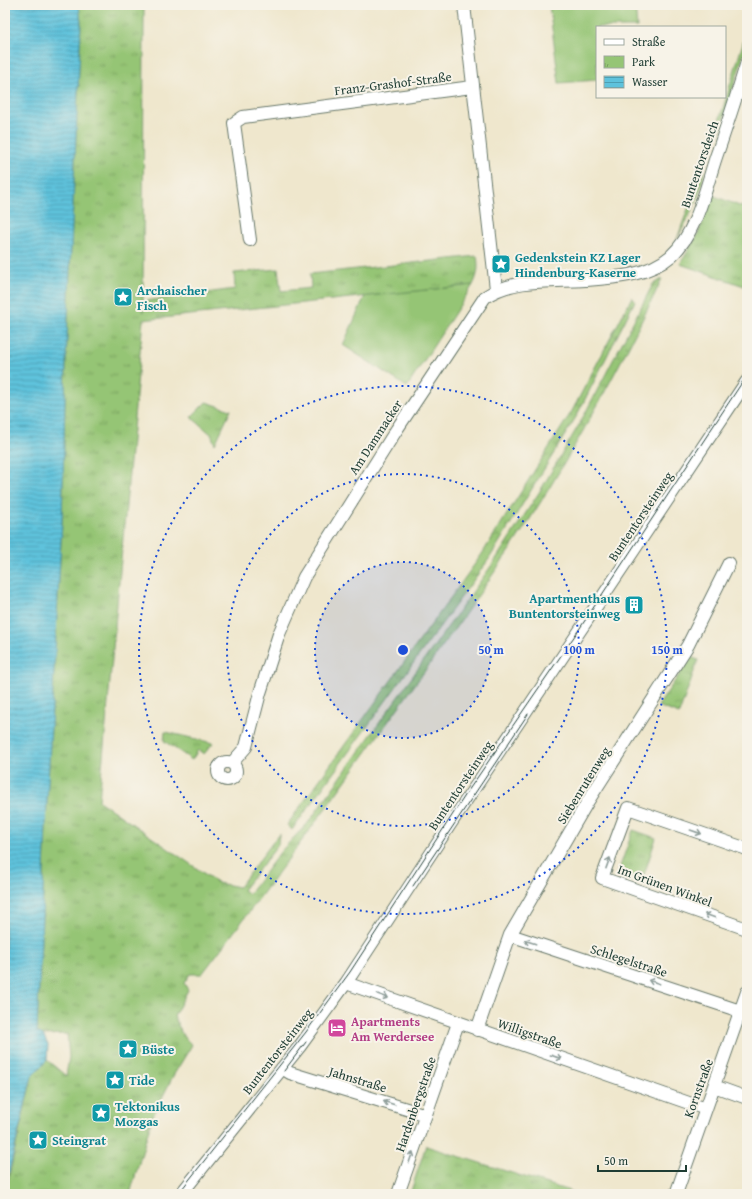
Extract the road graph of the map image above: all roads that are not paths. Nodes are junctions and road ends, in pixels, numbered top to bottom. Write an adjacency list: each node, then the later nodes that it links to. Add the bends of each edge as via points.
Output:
1 (464, 5): 3 (street)
2 (747, 62): 5 (street, Buntentorsdeich, via 694,220 671,255 639,273 613,278 520,284)
3 (472, 87): 4 (street, Franz-Grashof-Straße, via 238,119 234,123); 5 (street)
4 (250, 240)
5 (496, 289): 8 (street, Am Dammacker, via 485,297 472,316 304,577 279,634 246,748)
6 (747, 381): 12 (street, Buntentorsteinweg)
7 (729, 563): 11 (street, Siebenrutenweg, via 688,645 588,801)
8 (232, 763)
9 (747, 849): 10 (street, Im Grünen Winkel, one-way to 9, via 602,878 628,808)
10 (747, 929)
11 (510, 935): 14 (street, Schlegelstraße, one-way to 11); 16 (street, Siebenrutenweg)
12 (346, 983): 15 (street, Willigstraße, one-way to 15); 17 (street, Buntentorsteinweg)
13 (747, 992): 14 (street, Kornstraße)
14 (740, 1011): 18 (street, Kornstraße)
15 (458, 1023): 16 (street, Willigstraße); 21 (street, Hardenbergstraße)
16 (477, 1030): 20 (street, Willigstraße, one-way to 20)
17 (282, 1068): 21 (street, Jahnstraße, one-way to 17, via 290,1073); 22 (street, Buntentorsteinweg)
18 (714, 1086): 19 (street); 20 (street, Kornstraße)
19 (747, 1098)
20 (706, 1109): 24 (street, Kornstraße)
21 (426, 1115): 23 (street, Hardenbergstraße, one-way to 21)
22 (182, 1194)
23 (398, 1194)
24 (676, 1194)

